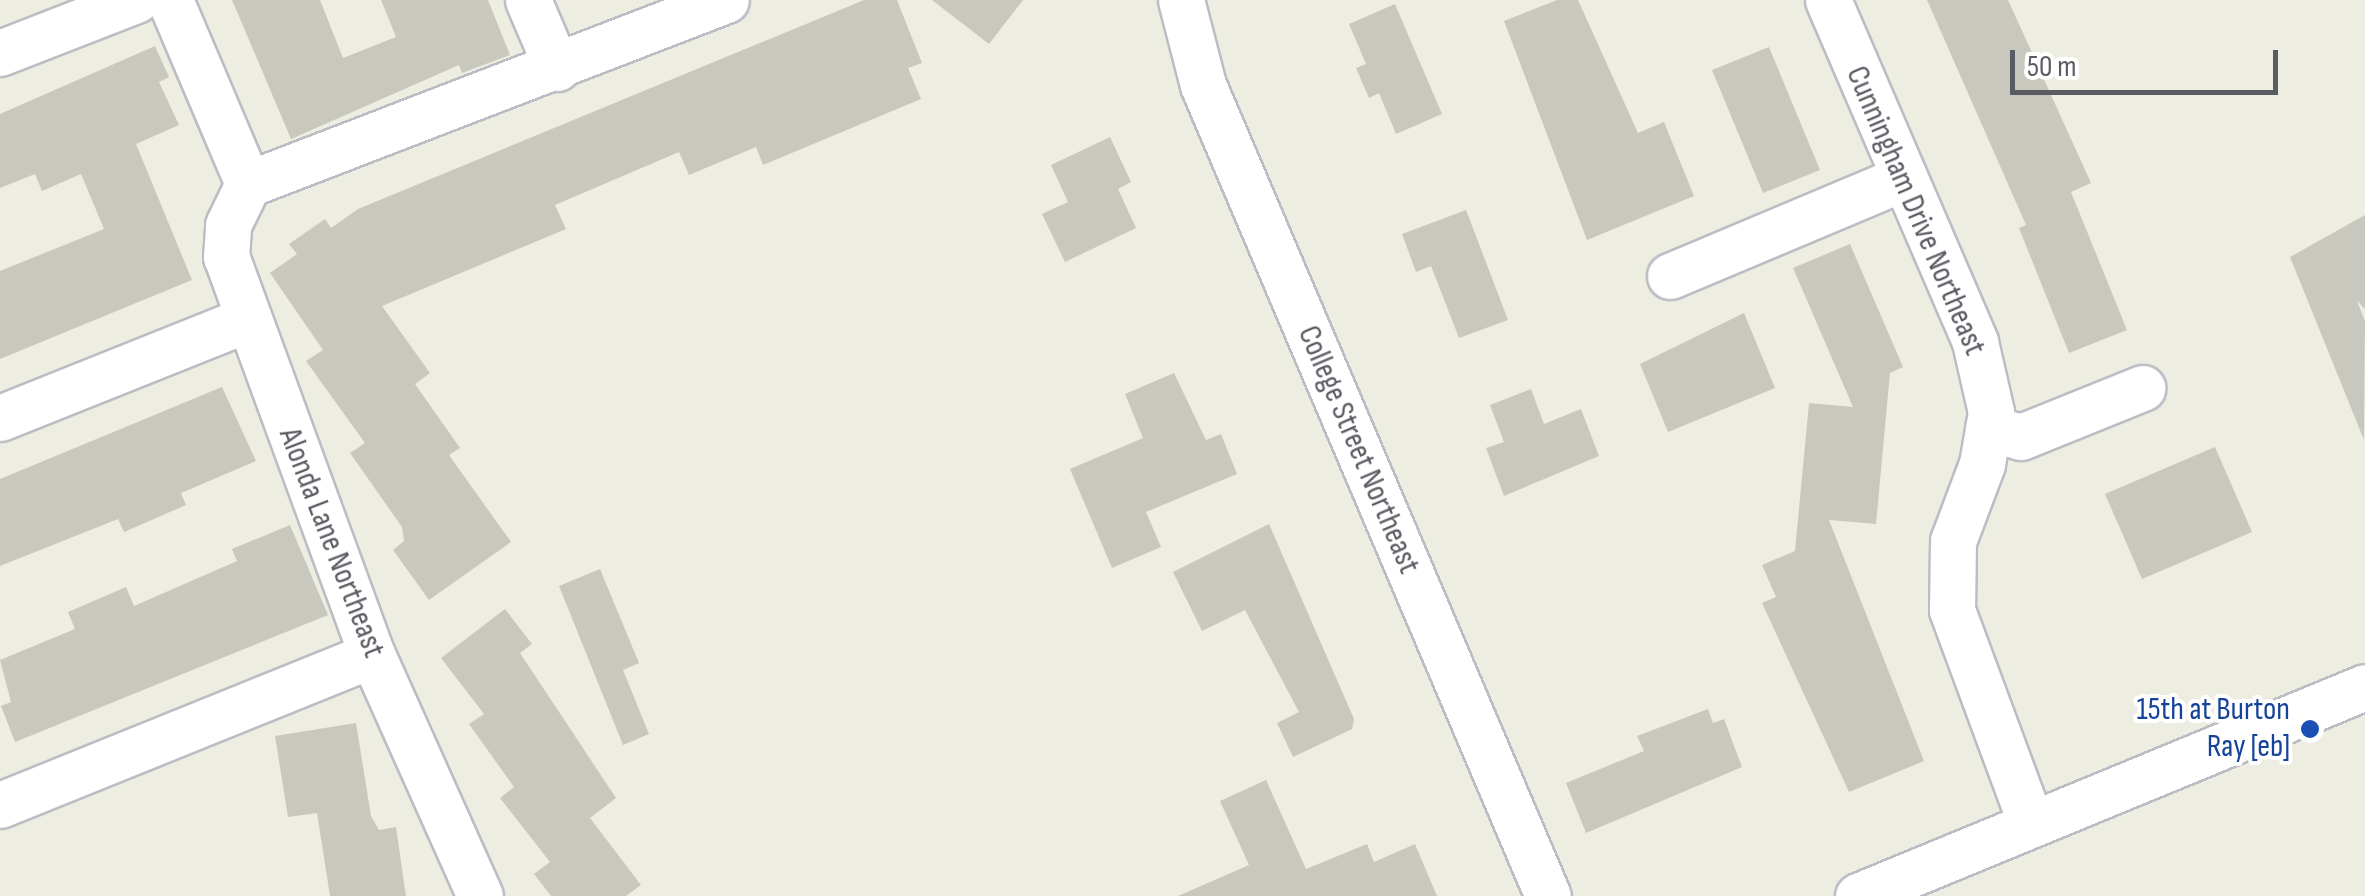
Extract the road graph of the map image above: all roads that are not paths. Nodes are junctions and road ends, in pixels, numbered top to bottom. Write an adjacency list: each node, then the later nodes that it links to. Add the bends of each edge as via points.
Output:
1 (136, 0): 7 (street)
2 (170, 0): 10 (street)
3 (528, 0): 8 (street)
4 (726, 0): 8 (street)
5 (1181, 0): 21 (street, College Street Northeast, via 1203,85)
6 (1828, 0): 9 (street, Cunningham Drive Northeast)
7 (0, 53)
8 (557, 68): 10 (street)
9 (1903, 178): 11 (street); 15 (street, Cunningham Drive Northeast, via 1975,342)
10 (248, 184): 12 (street, Alonda Lane Northeast, via 228,225 226,257)
11 (1670, 276)
12 (248, 319): 14 (street); 16 (street, Alonda Lane Northeast)
13 (2142, 388): 15 (street, via 2020,437)
14 (0, 418)
15 (1988, 428): 19 (street, Cunningham Drive Northeast, via 1954,541 1952,610)
16 (372, 656): 18 (street); 20 (street, Alonda Lane Northeast)
17 (2365, 687): 19 (street)
18 (0, 806)
19 (2031, 824): 22 (street)
20 (480, 896)
21 (1548, 896)
22 (1858, 896)

